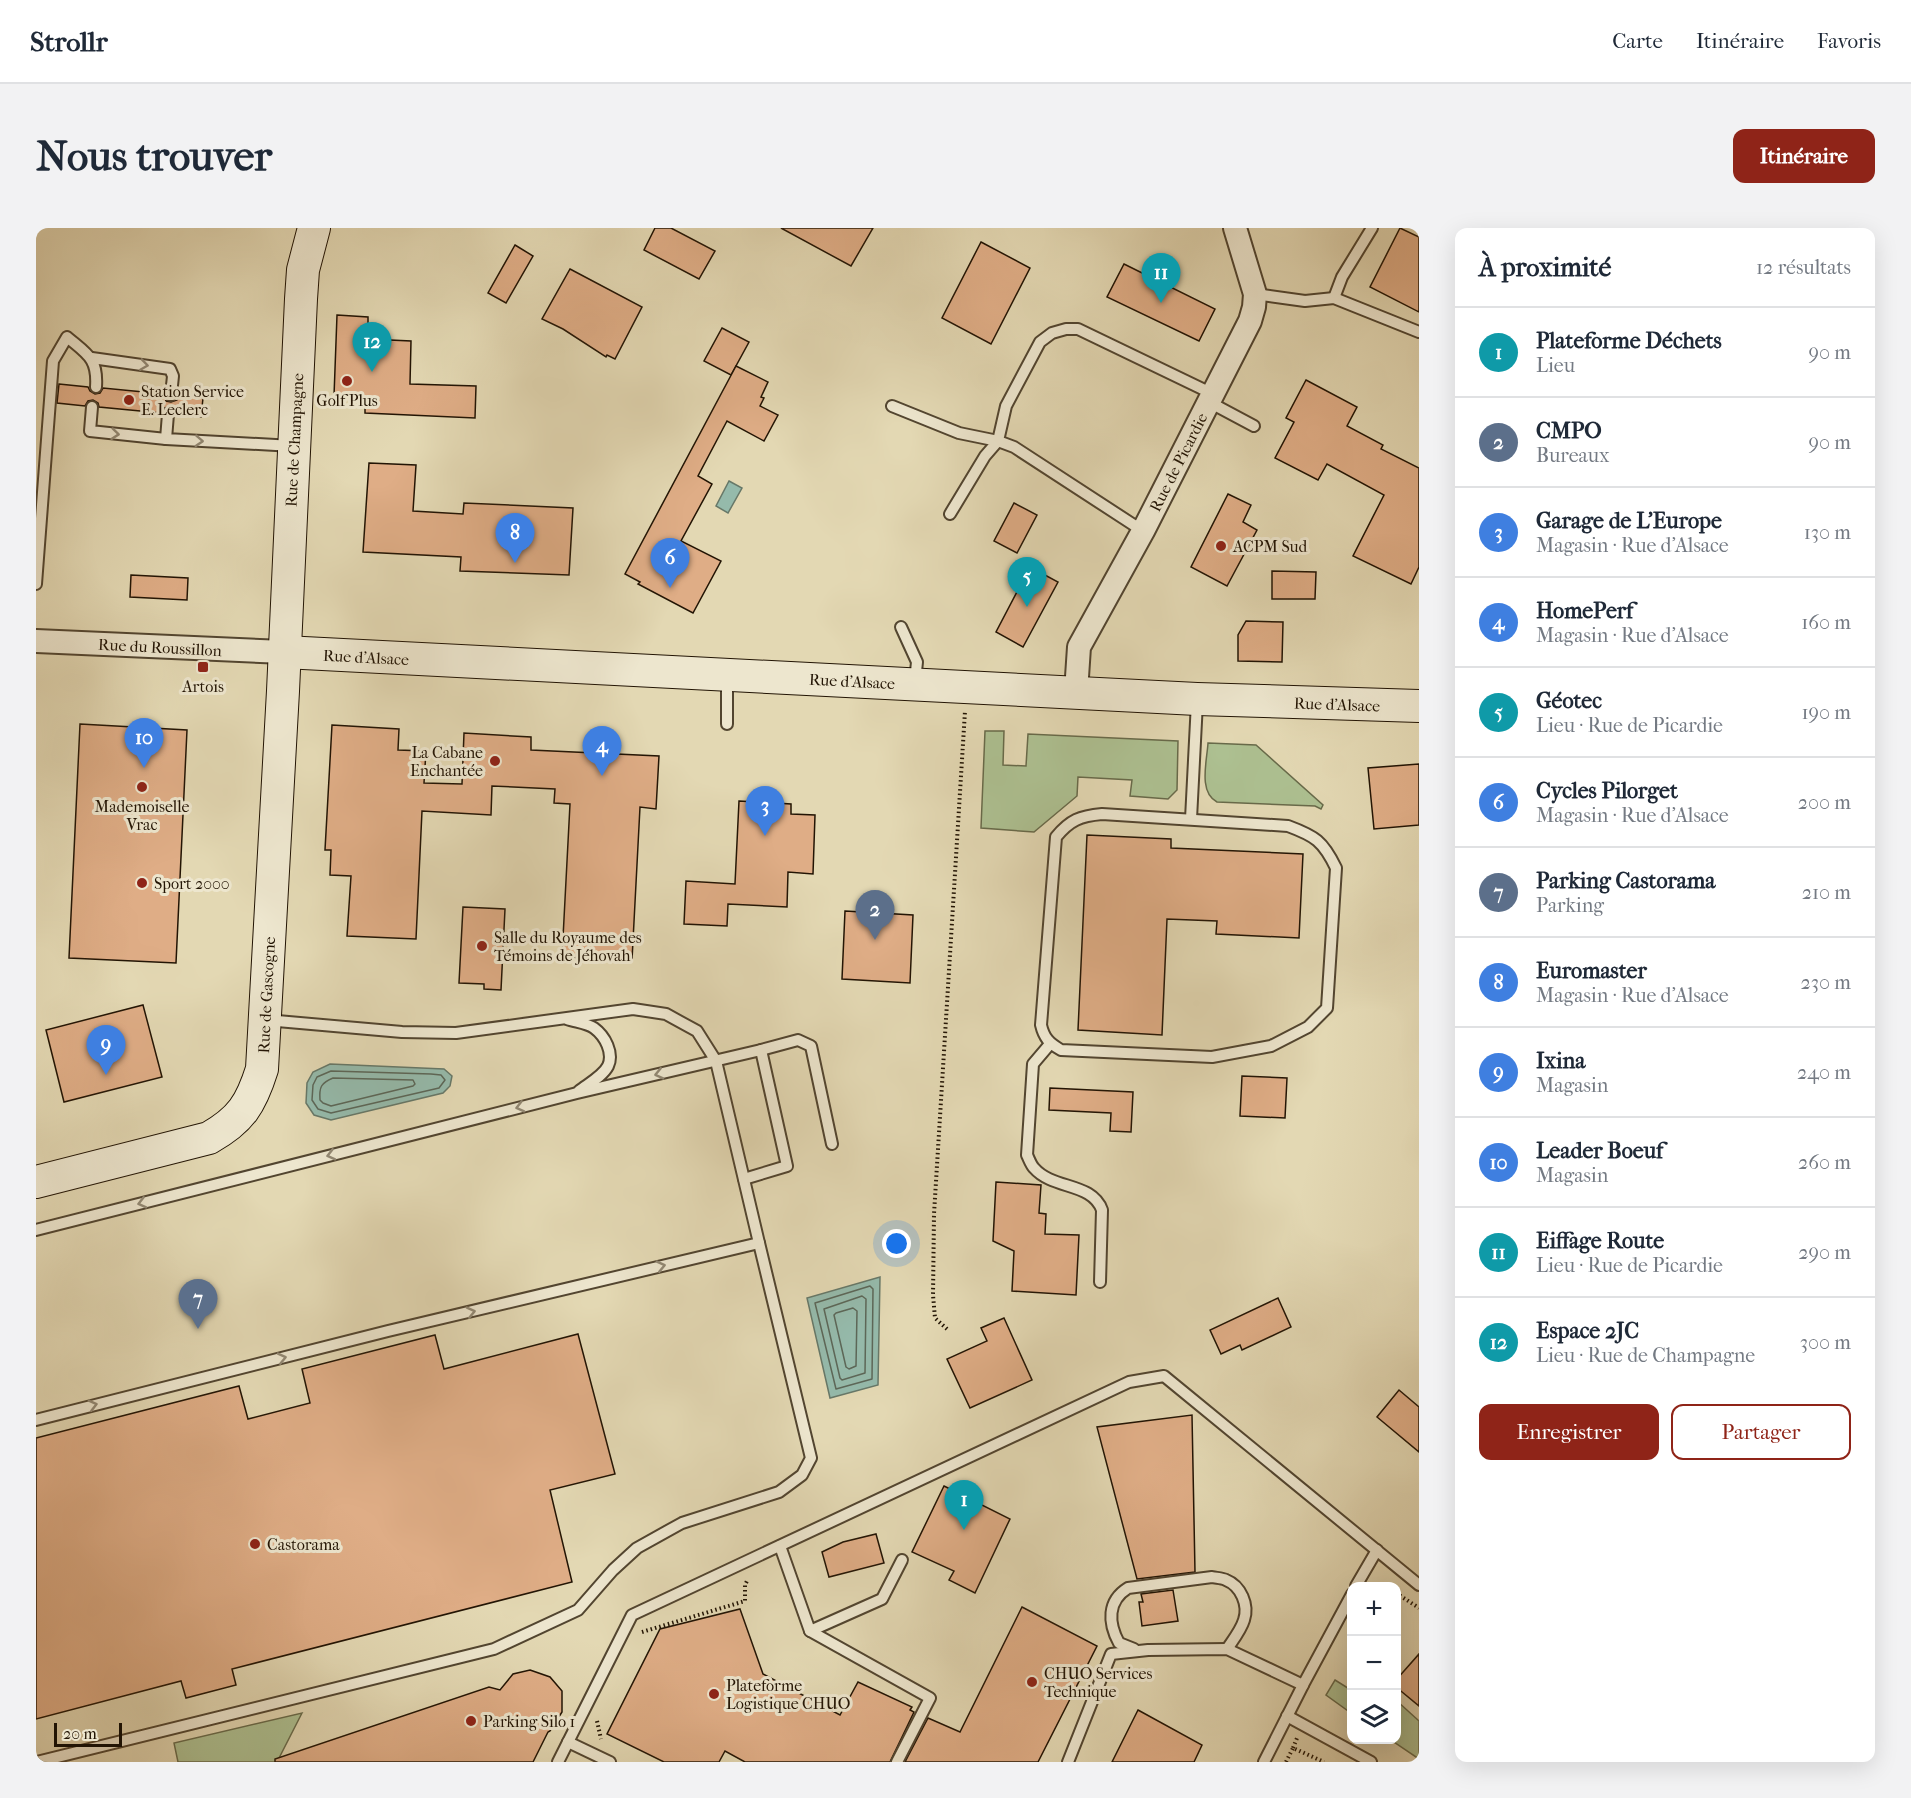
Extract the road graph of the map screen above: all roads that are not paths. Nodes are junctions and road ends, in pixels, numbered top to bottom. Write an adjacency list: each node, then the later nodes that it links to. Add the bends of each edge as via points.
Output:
1 (314, 228): 17 (street, Rue de Champagne, via 303,270)
2 (1235, 228): 4 (street, Rue de Picardie)
3 (1372, 228): 5 (lane)
4 (1255, 294): 5 (lane, via 1305,301); 10 (street, Rue de Picardie, via 1250,321)
5 (1334, 298): 6 (lane)
6 (1419, 332)
7 (92, 358): 8 (lane); 9 (lane, one-way to 9, via 170,369); 20 (lane, via 67,337 53,360)
8 (96, 387)
9 (171, 395)
10 (1211, 398): 14 (lane); 16 (lane, via 1078,329 1066,329 1040,342 1006,406); 19 (street, Rue de Picardie)
11 (892, 406): 16 (lane, via 959,433)
12 (92, 407): 15 (lane, one-way to 15, via 90,431)
13 (168, 414): 15 (lane)
14 (1254, 426)
15 (166, 439): 17 (lane, one-way to 17)
16 (998, 441): 18 (lane); 19 (lane, via 1014,447)
17 (294, 447): 23 (street, Rue de Champagne)
18 (950, 514)
19 (1143, 531): 26 (street, Rue de Picardie, via 1079,648)
20 (37, 583)
21 (901, 627): 25 (lane, via 917,662)
22 (36, 641): 23 (street, Rue du Roussillon)
23 (284, 652): 24 (street, Rue d'Alsace); 32 (street, Rue de Gascogne)
24 (727, 674): 25 (street, Rue d'Alsace); 29 (lane)
25 (915, 684): 26 (street, Rue d'Alsace)
26 (1076, 692): 27 (street, Rue d'Alsace)
27 (1197, 699): 28 (street, Rue d'Alsace); 30 (lane)
28 (1419, 706)
29 (727, 724)
30 (1191, 819): 33 (lane, via 1085,815 1067,824 1056,837 1041,1025); 33 (lane, via 1288,826 1310,834 1327,849 1336,868 1327,1008 1308,1027 1271,1046 1212,1057 1061,1050)
31 (564, 1019): 32 (lane, via 456,1033); 35 (lane, via 633,1009 666,1014 696,1031); 36 (lane, via 594,1028 605,1039 610,1052 608,1066)
32 (266, 1020): 39 (street, Rue de Gascogne, via 262,1069 256,1086 242,1113 222,1131 209,1138)
33 (1050, 1044): 42 (lane, via 1033,1064 1027,1155 1034,1168 1052,1182 1088,1193 1098,1201 1102,1210)
34 (761, 1050): 35 (lane); 37 (lane, via 798,1040 811,1046); 38 (lane, via 787,1166)
35 (716, 1061): 36 (lane, one-way to 36); 38 (lane)
36 (577, 1093): 40 (lane, one-way to 40)
37 (832, 1144)
38 (744, 1179): 41 (lane)
39 (36, 1182)
40 (36, 1230)
41 (759, 1243): 43 (lane, one-way to 41); 56 (lane, via 811,1458 802,1475 779,1492 682,1523 637,1548 578,1610 494,1649)
42 (1100, 1282)
43 (36, 1420)
44 (780, 1546): 45 (lane, via 1129,1382 1164,1377); 50 (lane); 55 (lane, via 632,1615)
45 (1377, 1550): 47 (lane); 48 (lane)
46 (902, 1560): 50 (lane, via 882,1599)
47 (1359, 1582)
48 (1419, 1585)
49 (1347, 1603): 53 (lane)
50 (810, 1631): 59 (lane, via 930,1698)
51 (1227, 1649): 52 (lane); 52 (lane, via 1245,1618 1245,1606 1236,1586 1226,1579 1212,1577 1128,1588 1120,1593 1111,1612 1114,1633 1127,1648); 53 (lane)
52 (1148, 1650): 60 (lane, via 1111,1654)
53 (1303, 1685): 54 (lane)
54 (1287, 1716): 61 (lane); 62 (lane)
55 (568, 1742): 57 (lane); 58 (lane)
56 (37, 1762)
57 (558, 1762)
58 (610, 1762)
59 (897, 1762)
60 (1068, 1762)
61 (1264, 1762)
62 (1371, 1762)

